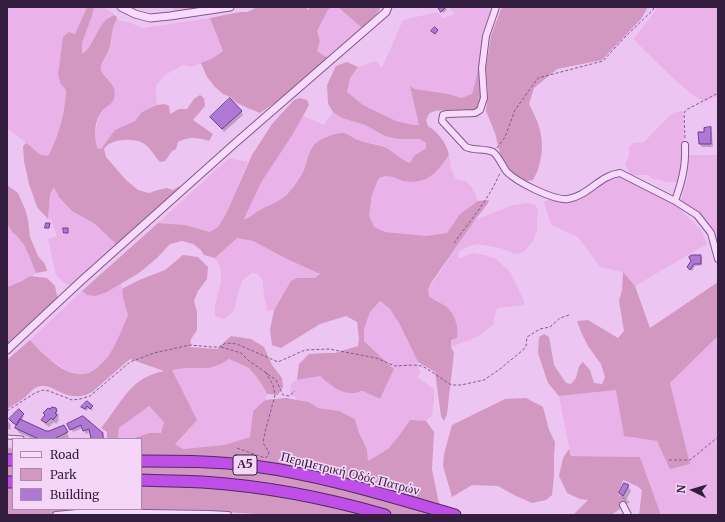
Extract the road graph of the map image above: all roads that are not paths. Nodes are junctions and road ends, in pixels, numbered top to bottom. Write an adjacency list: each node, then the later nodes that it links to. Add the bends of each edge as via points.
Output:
1 (121, 7): 2 (street, via 150,18)
2 (230, 7)
3 (388, 7): 8 (street, via 386,12 233,145)
4 (496, 7): 6 (street, via 486,36 482,68 484,98 480,110 475,113 443,115 442,121 466,147 494,153 508,172 532,189 557,198 567,199 581,195 608,176 620,173)
5 (685, 144): 6 (street, via 682,182)
6 (675, 202): 7 (street, via 697,215 710,233)
7 (718, 259)
8 (7, 350)
9 (7, 437): 10 (lane)
10 (22, 438)
11 (142, 461): 17 (highway, Περιμετρική Οδός Πατρών / Α5, via 253,466 306,475)
12 (142, 480): 16 (highway, Α5, via 202,482 291,492)
13 (623, 505): 18 (street)
14 (56, 515): 15 (street, via 88,512)
15 (228, 515)
16 (385, 515)
17 (455, 515)
18 (628, 515)

